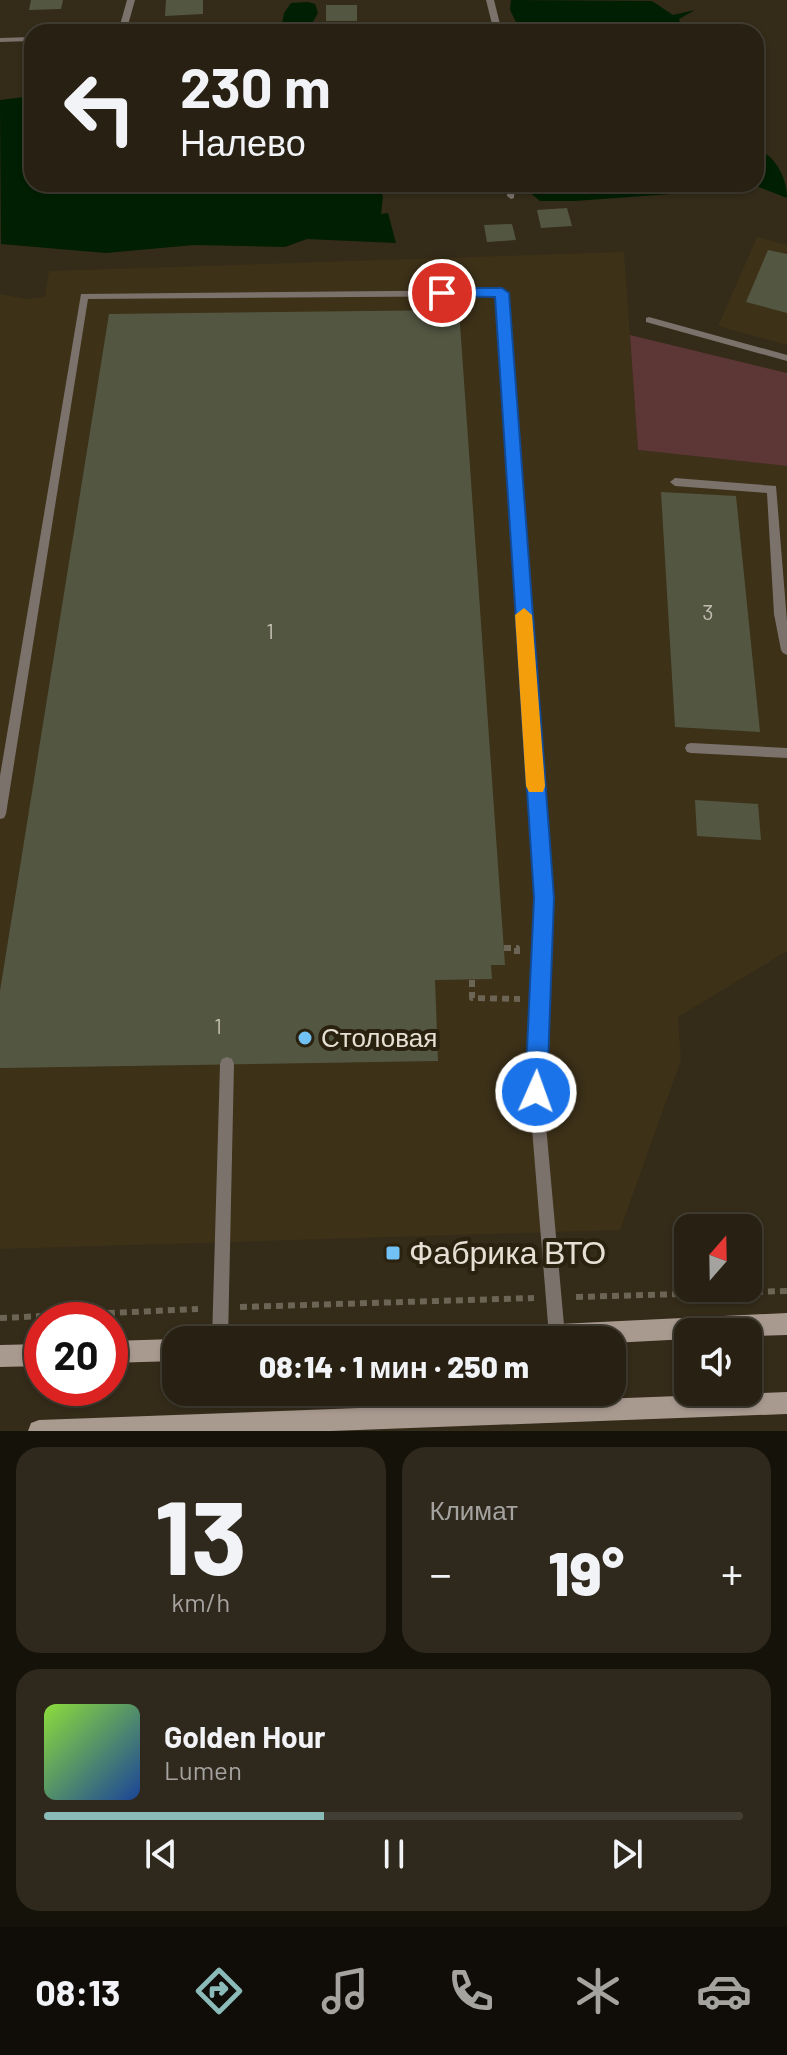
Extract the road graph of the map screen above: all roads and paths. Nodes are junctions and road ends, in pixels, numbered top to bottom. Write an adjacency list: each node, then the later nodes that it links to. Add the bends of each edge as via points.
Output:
1 (131, 0): 3 (lane)
2 (490, 0): 4 (lane)
3 (124, 24)
4 (496, 24)
5 (24, 39): 6 (lane)
6 (0, 40)
7 (511, 192): 8 (lane)
8 (511, 196)
9 (649, 320): 10 (lane)
10 (787, 358)
11 (675, 482): 12 (lane, via 772,489)
12 (784, 614): 13 (lane)
13 (787, 650)
14 (691, 748): 15 (lane)
15 (787, 753)
16 (0, 814): 18 (lane, via 84,296 502,293 544,898)
17 (472, 980): 18 (path, via 472,998)
18 (539, 999): 21 (lane, via 536,1092)
19 (227, 1064): 22 (lane)
20 (787, 1291): 21 (path)
21 (553, 1297): 22 (path); 26 (lane)
22 (220, 1308): 23 (path); 25 (lane)
23 (0, 1318)
24 (787, 1324): 27 (main road)
25 (220, 1326)
26 (556, 1326)
27 (626, 1332)
28 (162, 1350): 29 (main road)
29 (128, 1351)
30 (24, 1355): 31 (main road)
31 (0, 1356)
32 (787, 1403): 33 (main road)
33 (39, 1431)

